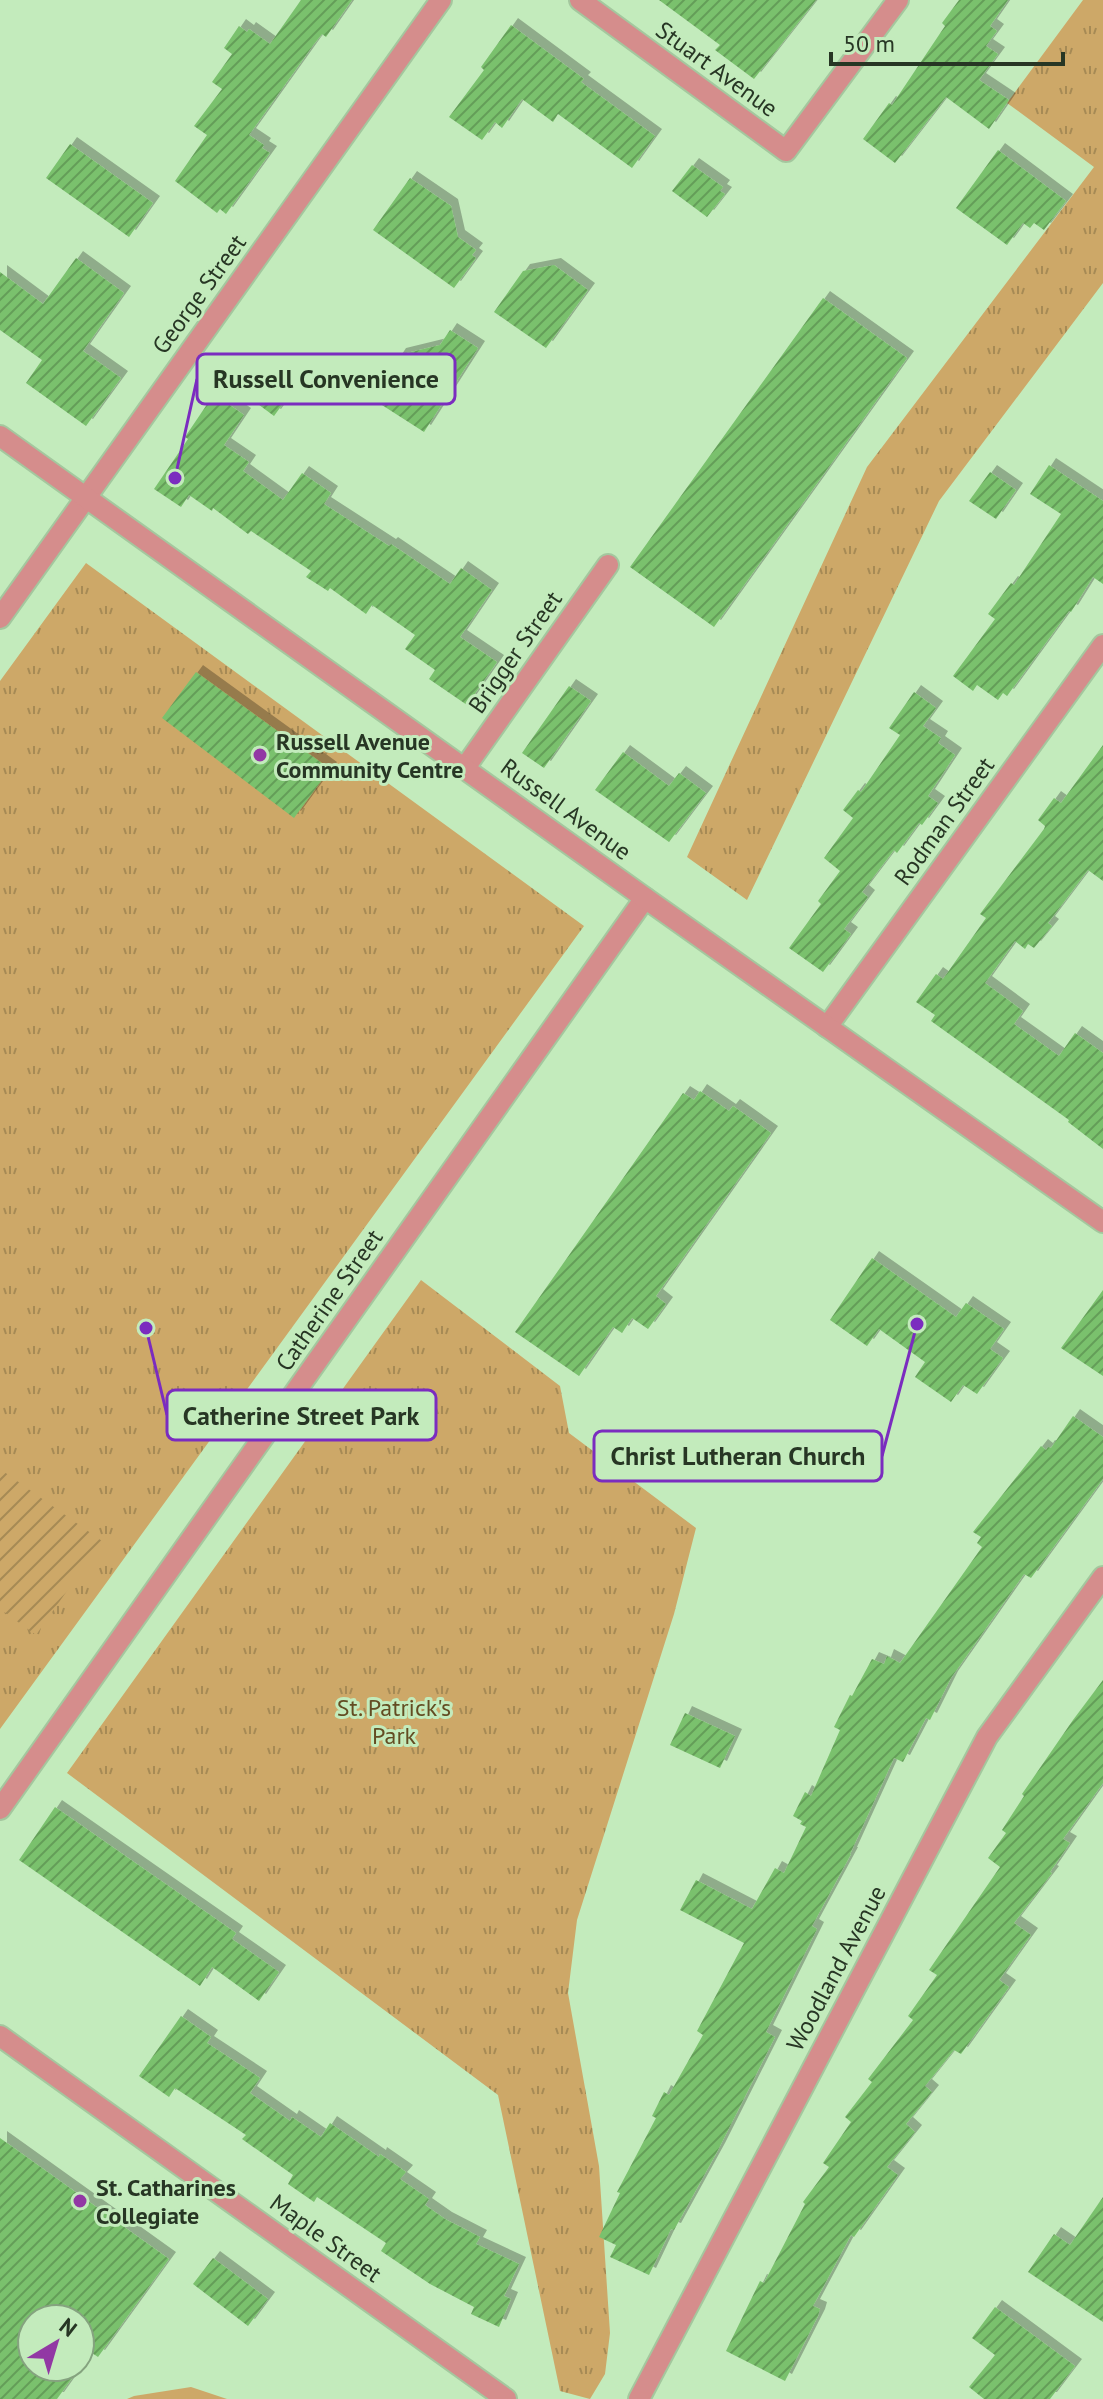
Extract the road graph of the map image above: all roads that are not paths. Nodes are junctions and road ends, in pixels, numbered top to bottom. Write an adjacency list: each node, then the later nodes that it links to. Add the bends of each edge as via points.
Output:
1 (441, 0): 5 (street, George Street)
2 (580, 0): 3 (street, Stuart Avenue, via 786,151)
3 (898, 0)
4 (0, 436): 5 (street, Russell Avenue)
5 (85, 499): 7 (street, George Street); 9 (street, Russell Avenue)
6 (608, 565): 9 (street, Brigger Street)
7 (0, 618)
8 (1103, 645): 11 (street, Rodman Street)
9 (464, 769): 10 (street, Russell Avenue)
10 (645, 898): 11 (street, Russell Avenue); 14 (street, Catherine Street)
11 (827, 1027): 12 (street, Russell Avenue)
12 (1103, 1222)
13 (1103, 1577): 17 (street, Woodland Avenue, via 987,1737)
14 (0, 1809)
15 (0, 2036): 16 (street, Maple Street)
16 (506, 2399)
17 (639, 2399)

